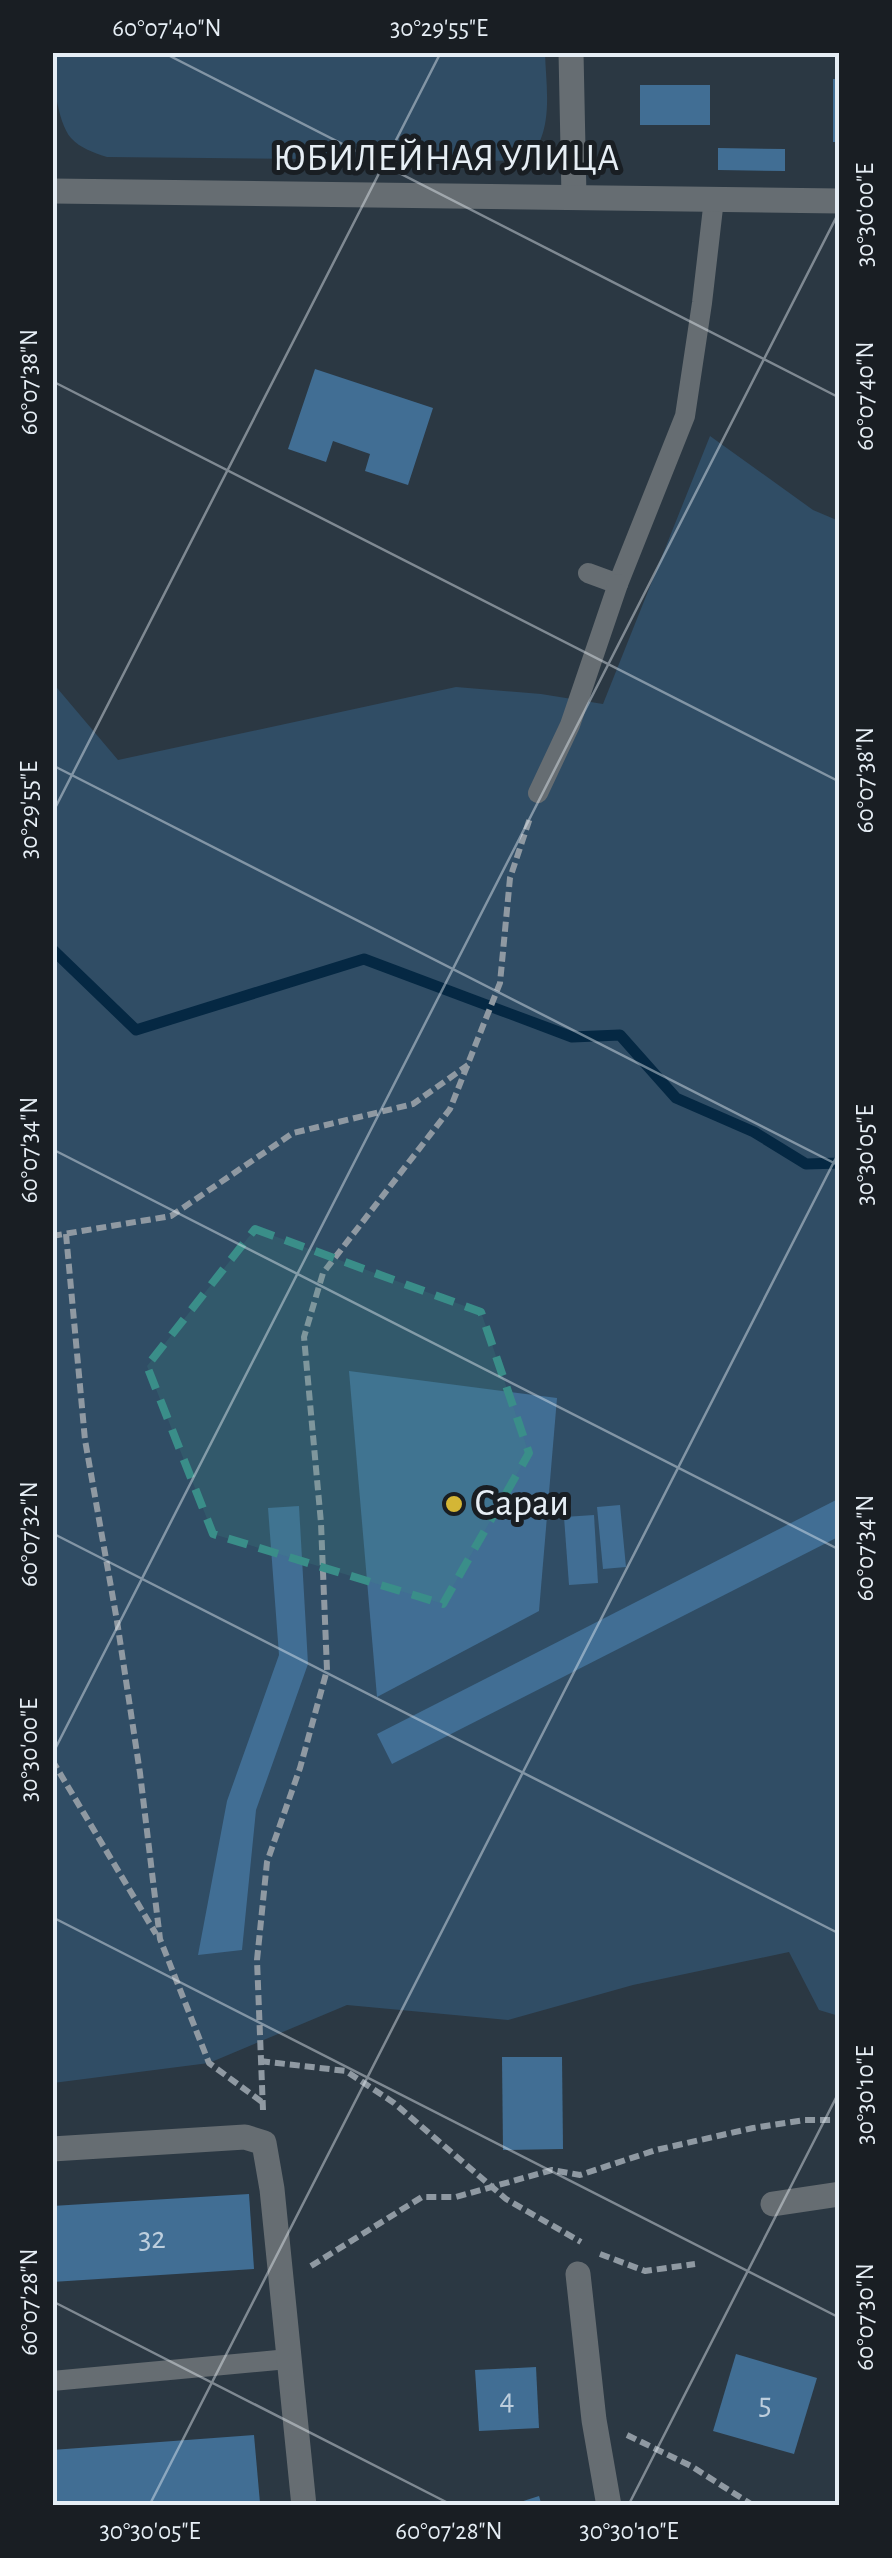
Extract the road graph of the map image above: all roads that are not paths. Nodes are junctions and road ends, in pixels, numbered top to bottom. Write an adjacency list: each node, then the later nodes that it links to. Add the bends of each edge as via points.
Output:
1 (571, 52): 3 (street)
2 (52, 191): 3 (street, ЮБИЛЕЙНАЯ УЛИЦА)
3 (574, 197): 4 (street, ЮБИЛЕЙНАЯ УЛИЦА)
4 (714, 200): 5 (street, ЮБИЛЕЙНАЯ УЛИЦА); 7 (lane, via 686,416)
5 (840, 200)
6 (588, 573): 7 (lane)
7 (618, 584): 8 (lane)
8 (538, 794)
9 (52, 2149): 13 (street, via 245,2137 264,2143)
10 (840, 2194): 11 (street)
11 (772, 2204)
12 (578, 2274): 16 (street)
13 (288, 2359): 14 (lane); 15 (street)
14 (52, 2381)
15 (304, 2506)
16 (610, 2506)

